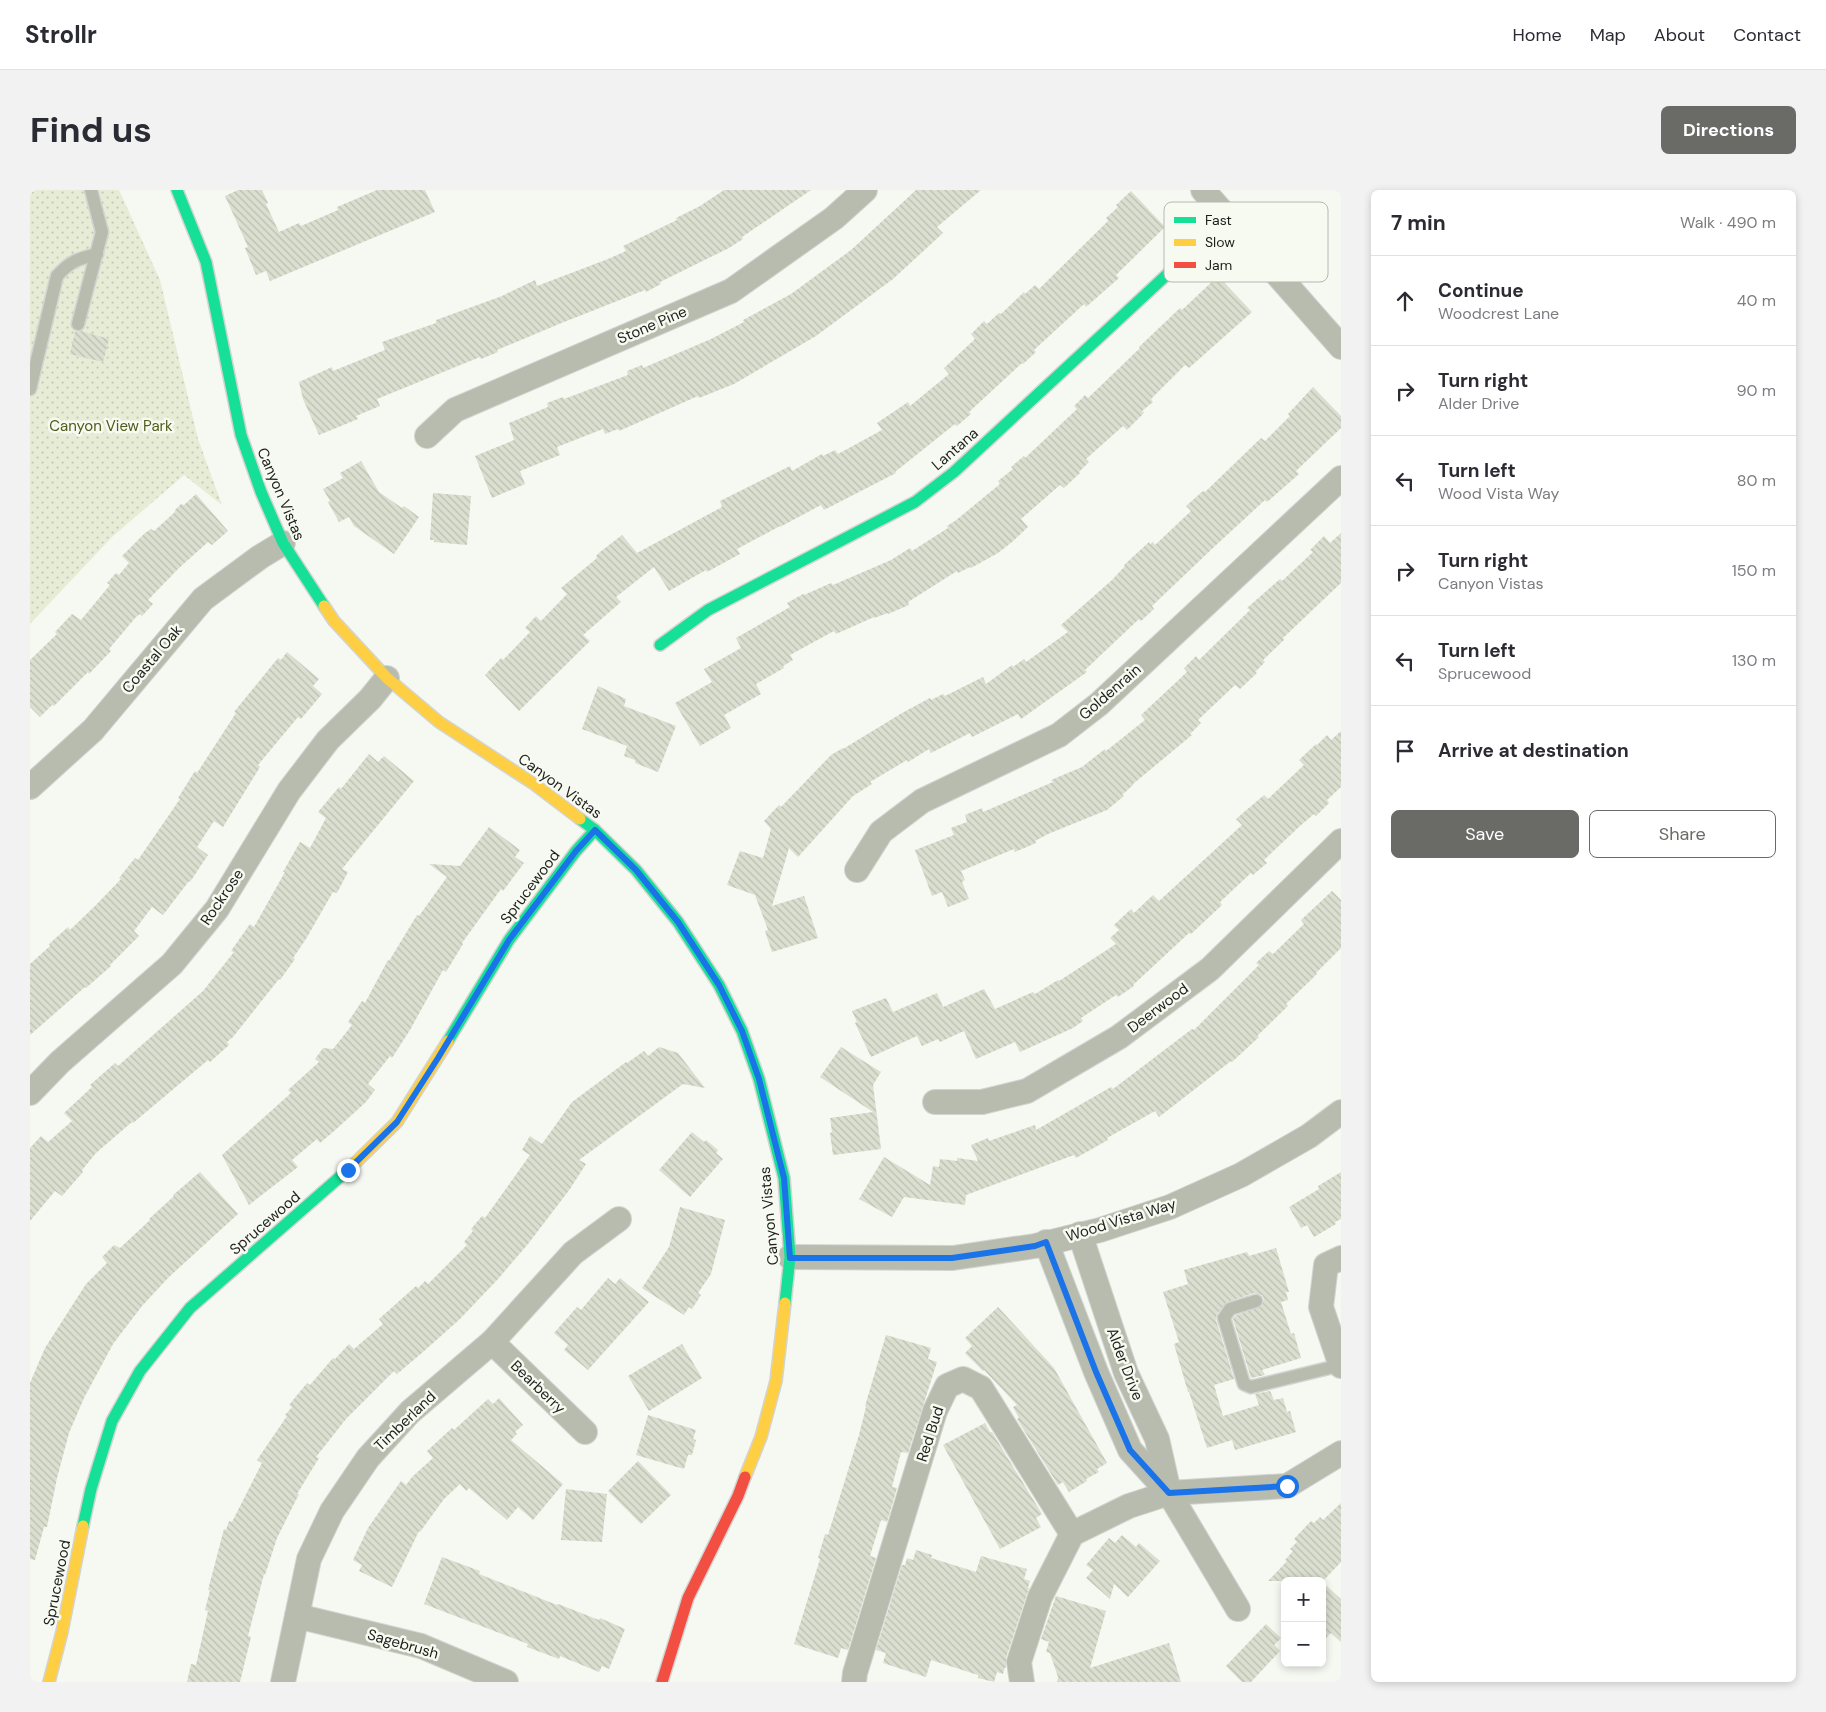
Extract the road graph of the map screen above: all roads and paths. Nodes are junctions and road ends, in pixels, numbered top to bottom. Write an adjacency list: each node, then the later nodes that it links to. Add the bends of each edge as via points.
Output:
1 (90, 190): 6 (lane, via 102,232)
2 (177, 190): 14 (street, Canyon Vistas, via 206,262 241,435)
3 (865, 190): 12 (street, Stone Pine, via 834,218 731,291 455,410)
4 (1203, 190): 5 (street)
5 (1214, 202)
6 (97, 254): 9 (lane); 11 (lane, via 76,260 57,276)
7 (1164, 277): 15 (street, Lantana, via 954,472 915,502 708,610)
8 (1284, 282): 10 (street)
9 (78, 324)
10 (1341, 347)
11 (30, 389)
12 (427, 436)
13 (1341, 478): 20 (street, Goldenrain, via 1099,704 1060,734 922,801 882,832)
14 (283, 543): 16 (street, Canyon Vistas, via 334,621); 17 (street, Coastal Oak, via 203,599 93,730)
15 (660, 644)
16 (387, 678): 18 (street, Canyon Vistas, via 439,722 534,784); 21 (street, Rockrose, via 328,740 289,791 217,909 172,964)
17 (30, 786)
18 (595, 830): 27 (street, Canyon Vistas, via 636,870 678,922 719,985 742,1031 759,1079 784,1178); 38 (street, Sprucewood, via 509,940 397,1122 348,1170 190,1308 140,1371 112,1421 91,1490)
19 (1341, 841): 22 (street, Deerwood, via 1210,969 1119,1037 1027,1091 982,1102)
20 (857, 870)
21 (30, 1092)
22 (935, 1102)
23 (1341, 1112): 25 (street, Wood Vista Way, via 1309,1136 1241,1175 1170,1207)
24 (619, 1219): 30 (street, Timberland, via 573,1254)
25 (1080, 1234): 26 (street, Wood Vista Way); 34 (street, Alder Drive, via 1126,1373 1157,1439)
26 (1046, 1242): 27 (street, Wood Vista Way, via 952,1258); 34 (street, Alder Drive, via 1130,1450)
27 (790, 1258): 41 (street, Canyon Vistas, via 776,1381 761,1437 738,1496 688,1598)
28 (1341, 1258): 31 (street, via 1326,1265 1321,1307)
29 (1256, 1301): 31 (lane, via 1230,1309 1224,1318 1244,1384 1251,1388)
30 (492, 1342): 32 (street, Bearberry); 37 (street, Timberland, via 410,1412 368,1458 332,1511 309,1559)
31 (1341, 1366)
32 (584, 1432)
33 (1341, 1453): 34 (street, via 1287,1486)
34 (1169, 1493): 35 (street, via 1129,1506); 36 (street, Alder Drive)
35 (1072, 1534): 42 (street, Red Bud, via 981,1388 962,1379 947,1386 935,1412); 43 (street, via 1040,1597 1019,1662)
36 (1238, 1609)
37 (297, 1616): 39 (street, Timberland); 40 (street, Sagebrush, via 420,1646)
38 (49, 1682)
39 (283, 1682)
40 (506, 1682)
41 (662, 1682)
42 (854, 1682)
43 (1022, 1682)

